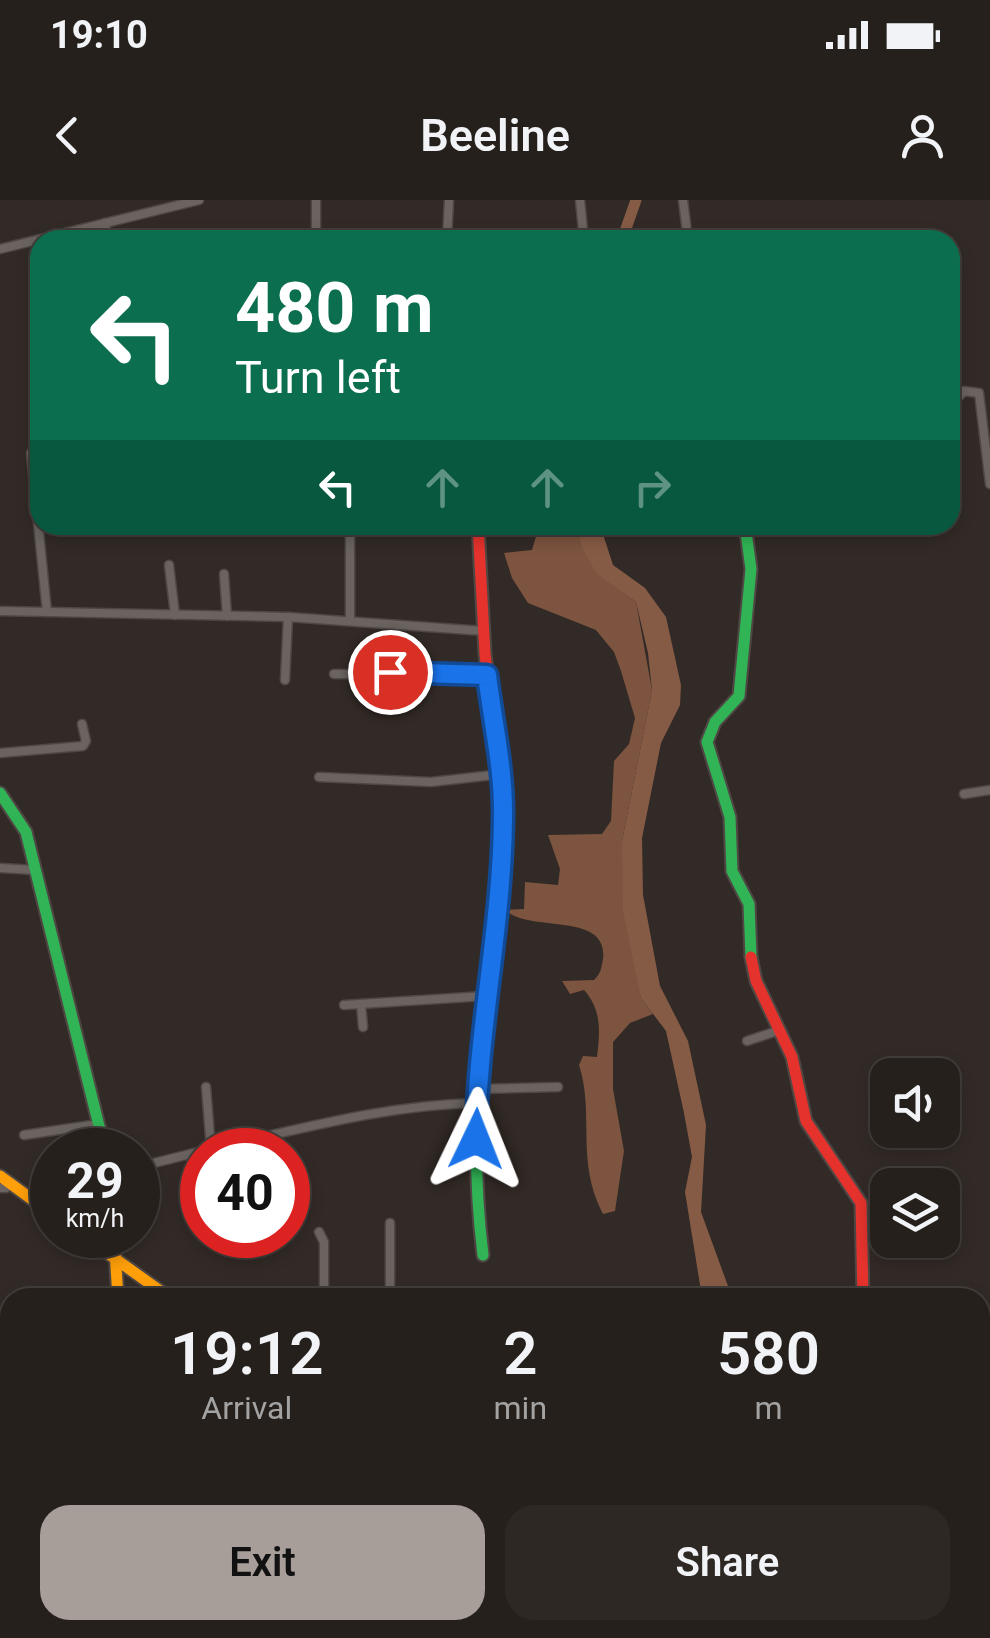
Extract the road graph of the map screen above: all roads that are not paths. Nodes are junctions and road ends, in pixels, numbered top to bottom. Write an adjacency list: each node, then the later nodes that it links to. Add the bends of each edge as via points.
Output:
1 (199, 200): 6 (street)
2 (316, 200): 9 (street)
3 (449, 200): 10 (street)
4 (580, 200): 11 (street)
5 (683, 200): 12 (street)
6 (105, 223): 7 (street); 8 (street)
7 (77, 230)
8 (106, 230)
9 (316, 230)
10 (448, 230)
11 (583, 230)
12 (687, 230)
13 (30, 242): 14 (street)
14 (0, 249)
15 (960, 395): 16 (street, via 979,394)
16 (990, 484)
17 (39, 535): 24 (street)
18 (350, 535): 28 (street)
19 (479, 535): 29 (main road)
20 (747, 535): 46 (main road, via 752,570 740,696 715,722 707,746 730,817 732,871 749,904 753,970)
21 (169, 565): 25 (street)
22 (224, 574): 26 (street)
23 (0, 611): 24 (street)
24 (47, 612): 25 (street)
25 (175, 615): 26 (street)
26 (227, 616): 27 (street)
27 (288, 617): 28 (street); 32 (street)
28 (350, 621): 29 (street)
29 (484, 631): 31 (main road)
30 (334, 674): 31 (street)
31 (487, 675): 35 (main road)
32 (286, 680)
33 (82, 724): 34 (street, via 82,746)
34 (0, 754)
35 (502, 774): 36 (street, via 431,782); 42 (main road, via 500,878)
36 (319, 776)
37 (990, 790): 39 (street)
38 (0, 793): 41 (main road, via 26,832)
39 (964, 794)
40 (0, 868): 41 (street)
41 (35, 870): 52 (main road)
42 (485, 996): 43 (street); 50 (main road)
43 (361, 1004): 44 (street); 45 (street)
44 (344, 1005)
45 (363, 1027)
46 (780, 1030): 47 (street); 72 (main road, via 809,1127 861,1203)
47 (747, 1041)
48 (206, 1087): 54 (street)
49 (558, 1087): 50 (street)
50 (478, 1089): 51 (main road)
51 (476, 1103): 55 (street, via 371,1110); 62 (main road)
52 (99, 1124): 53 (main road); 56 (street)
53 (100, 1128)
54 (207, 1128)
55 (310, 1129)
56 (24, 1135)
57 (1, 1184): 58 (main road); 59 (main road)
58 (30, 1201)
59 (30, 1206)
60 (390, 1223): 71 (street)
61 (319, 1232): 70 (street)
62 (483, 1255)
63 (108, 1258): 66 (main road)
64 (110, 1258): 66 (main road)
65 (116, 1258): 66 (main road)
66 (116, 1263): 67 (main road); 68 (main road); 69 (main road)
67 (117, 1288)
68 (147, 1288)
69 (155, 1288)
70 (324, 1288)
71 (390, 1288)
72 (863, 1288)

